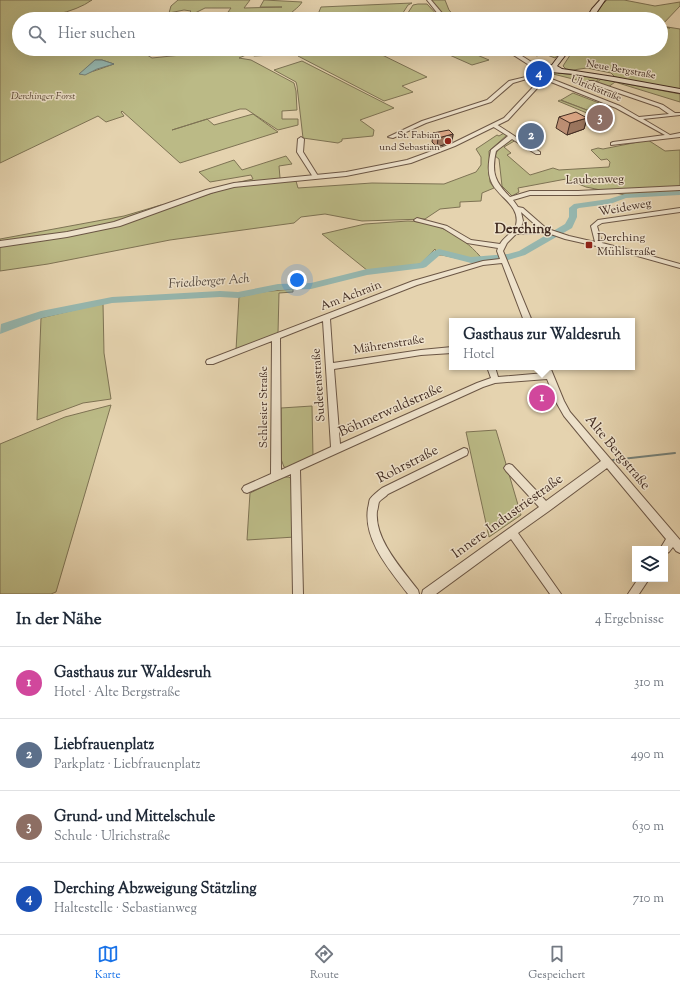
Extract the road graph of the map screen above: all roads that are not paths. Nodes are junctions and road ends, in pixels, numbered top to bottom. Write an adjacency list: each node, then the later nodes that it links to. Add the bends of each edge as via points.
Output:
1 (429, 0): 3 (street)
2 (603, 0): 4 (main road)
3 (438, 12)
4 (593, 12)
5 (518, 56): 7 (street, via 531,64)
6 (562, 56): 7 (main road)
7 (552, 69): 8 (street); 10 (main road, Neue Bergstraße)
8 (544, 78): 13 (street, Ulrichstraße); 14 (street, via 510,116); 18 (street, via 530,77 511,82 492,100 424,122)
9 (591, 82): 11 (street, Ulrichstraße, via 661,106)
10 (680, 92)
11 (673, 114): 12 (street, Ulrichstraße); 13 (street, Ulrichstraße)
12 (680, 114)
13 (640, 118): 16 (street, Ulrichstraße)
14 (494, 125): 19 (street); 23 (street, via 409,162 370,170)
15 (540, 133): 19 (street)
16 (668, 135): 17 (street); 21 (street)
17 (680, 135)
18 (391, 137)
19 (514, 137): 22 (street); 25 (street, via 494,150 492,164 494,183)
20 (301, 139): 23 (street, via 300,152)
21 (613, 144)
22 (538, 153)
23 (315, 176): 31 (street, via 218,188 131,219 73,233)
24 (680, 188): 25 (street, Laubenweg, via 530,193)
25 (511, 200): 26 (street)
26 (516, 208): 29 (street, via 521,209); 30 (street, via 520,225)
27 (680, 210): 32 (street, Weideweg, via 600,221 594,226)
28 (417, 220): 33 (street, via 444,227 469,242)
29 (544, 230): 30 (street); 32 (street)
30 (516, 232): 33 (street)
31 (0, 244)
32 (599, 244): 35 (street)
33 (501, 246): 34 (street)
34 (503, 259): 36 (street, Am Achrain, via 437,276); 37 (street)
35 (680, 266)
36 (326, 318): 38 (street, Am Achrain); 41 (street, Sudetenstraße)
37 (527, 318)
38 (276, 338): 40 (street, Am Achrain); 51 (street, Schlesier Straße)
39 (449, 350): 41 (street, Mährenstraße, via 432,350 357,364)
40 (210, 362)
41 (330, 366): 46 (street, Sudetenstraße)
42 (492, 370): 45 (street)
43 (547, 370): 44 (street, Alte Bergstraße)
44 (550, 376): 45 (street, Böhmerwaldstraße); 48 (street, Alte Bergstraße, via 567,414)
45 (495, 380): 46 (street, Böhmerwaldstraße)
46 (336, 450): 49 (street, Böhmerwaldstraße)
47 (464, 452): 60 (street, Rohrstraße, via 384,492 374,501 372,518 376,535)
48 (606, 463): 53 (street, Innere Industriestraße); 55 (street, Alte Bergstraße)
49 (296, 468): 51 (street, Böhmerwaldstraße); 59 (street)
50 (509, 468): 53 (street)
51 (276, 476): 52 (street, Böhmerwaldstraße)
52 (247, 489)
53 (546, 508): 54 (street, Innere Industriestraße)
54 (512, 532): 61 (street, Innere Industriestraße); 62 (street)
55 (672, 539): 56 (street); 57 (street, Alte Bergstraße)
56 (667, 546)
57 (680, 548)
58 (642, 582): 63 (street)
59 (298, 594)
60 (414, 594)
61 (427, 594)
62 (556, 594)
63 (633, 594)

